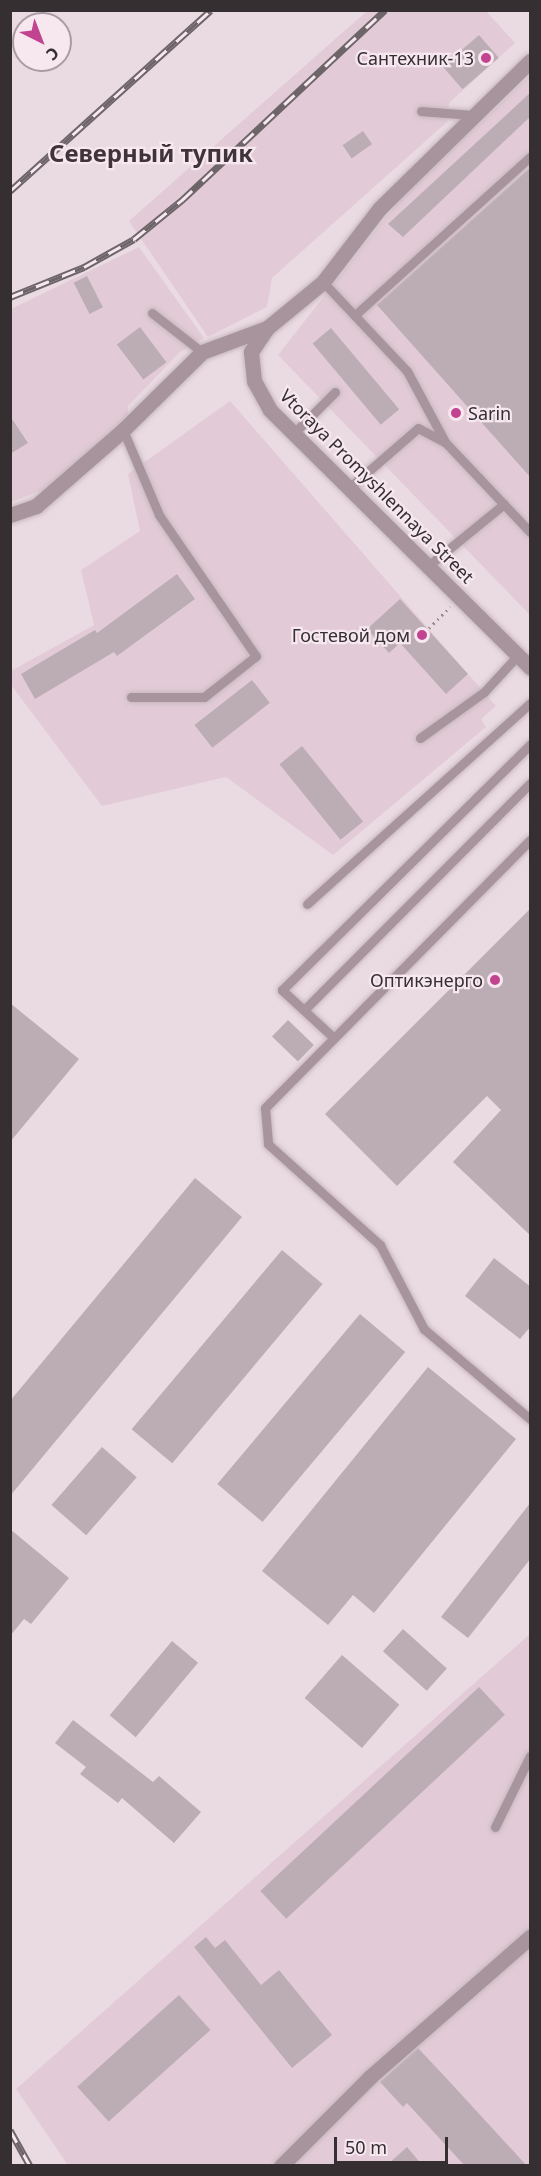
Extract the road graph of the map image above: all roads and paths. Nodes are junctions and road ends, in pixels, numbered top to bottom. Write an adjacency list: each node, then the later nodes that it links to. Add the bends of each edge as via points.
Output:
1 (531, 61): 3 (street, Vtoraya Promyshlennaya Street)
2 (421, 111): 3 (lane)
3 (472, 115): 5 (street, Vtoraya Promyshlennaya Street, via 379,209)
4 (531, 157): 7 (lane)
5 (323, 282): 7 (lane); 8 (street, Vtoraya Promyshlennaya Street)
6 (152, 313): 9 (lane)
7 (355, 315): 13 (lane, via 407,371)
8 (267, 328): 9 (street); 12 (street, Vtoraya Promyshlennaya Street, via 251,352 254,381 270,410)
9 (202, 352): 11 (street)
10 (335, 392): 12 (lane)
11 (123, 430): 16 (street, via 36,506); 23 (lane, via 159,515 256,656 204,697)
12 (294, 433): 14 (street, Vtoraya Promyshlennaya Street)
13 (445, 442): 14 (lane, via 418,428); 15 (lane)
14 (349, 488): 18 (street, Vtoraya Promyshlennaya Street)
15 (504, 504): 17 (lane); 18 (lane)
16 (10, 515)
17 (531, 532)
18 (428, 566): 19 (street, Vtoraya Promyshlennaya Street)
19 (460, 597): 20 (path); 21 (street, Vtoraya Promyshlennaya Street)
20 (429, 628)
21 (518, 655): 22 (street, Vtoraya Promyshlennaya Street); 25 (lane, via 484,692)
22 (531, 667)
23 (131, 697)
24 (531, 703): 29 (lane)
25 (420, 738)
26 (531, 745): 30 (lane, via 282,990)
27 (531, 783): 30 (lane)
28 (531, 840): 31 (lane)
29 (307, 904)
30 (304, 1010): 31 (lane)
31 (334, 1038): 32 (lane, via 265,1108 268,1144 380,1245 424,1329)
32 (531, 1419)
33 (531, 1755): 34 (lane)
34 (495, 1827)
35 (531, 1937): 36 (street, via 370,2077)
36 (280, 2166)

